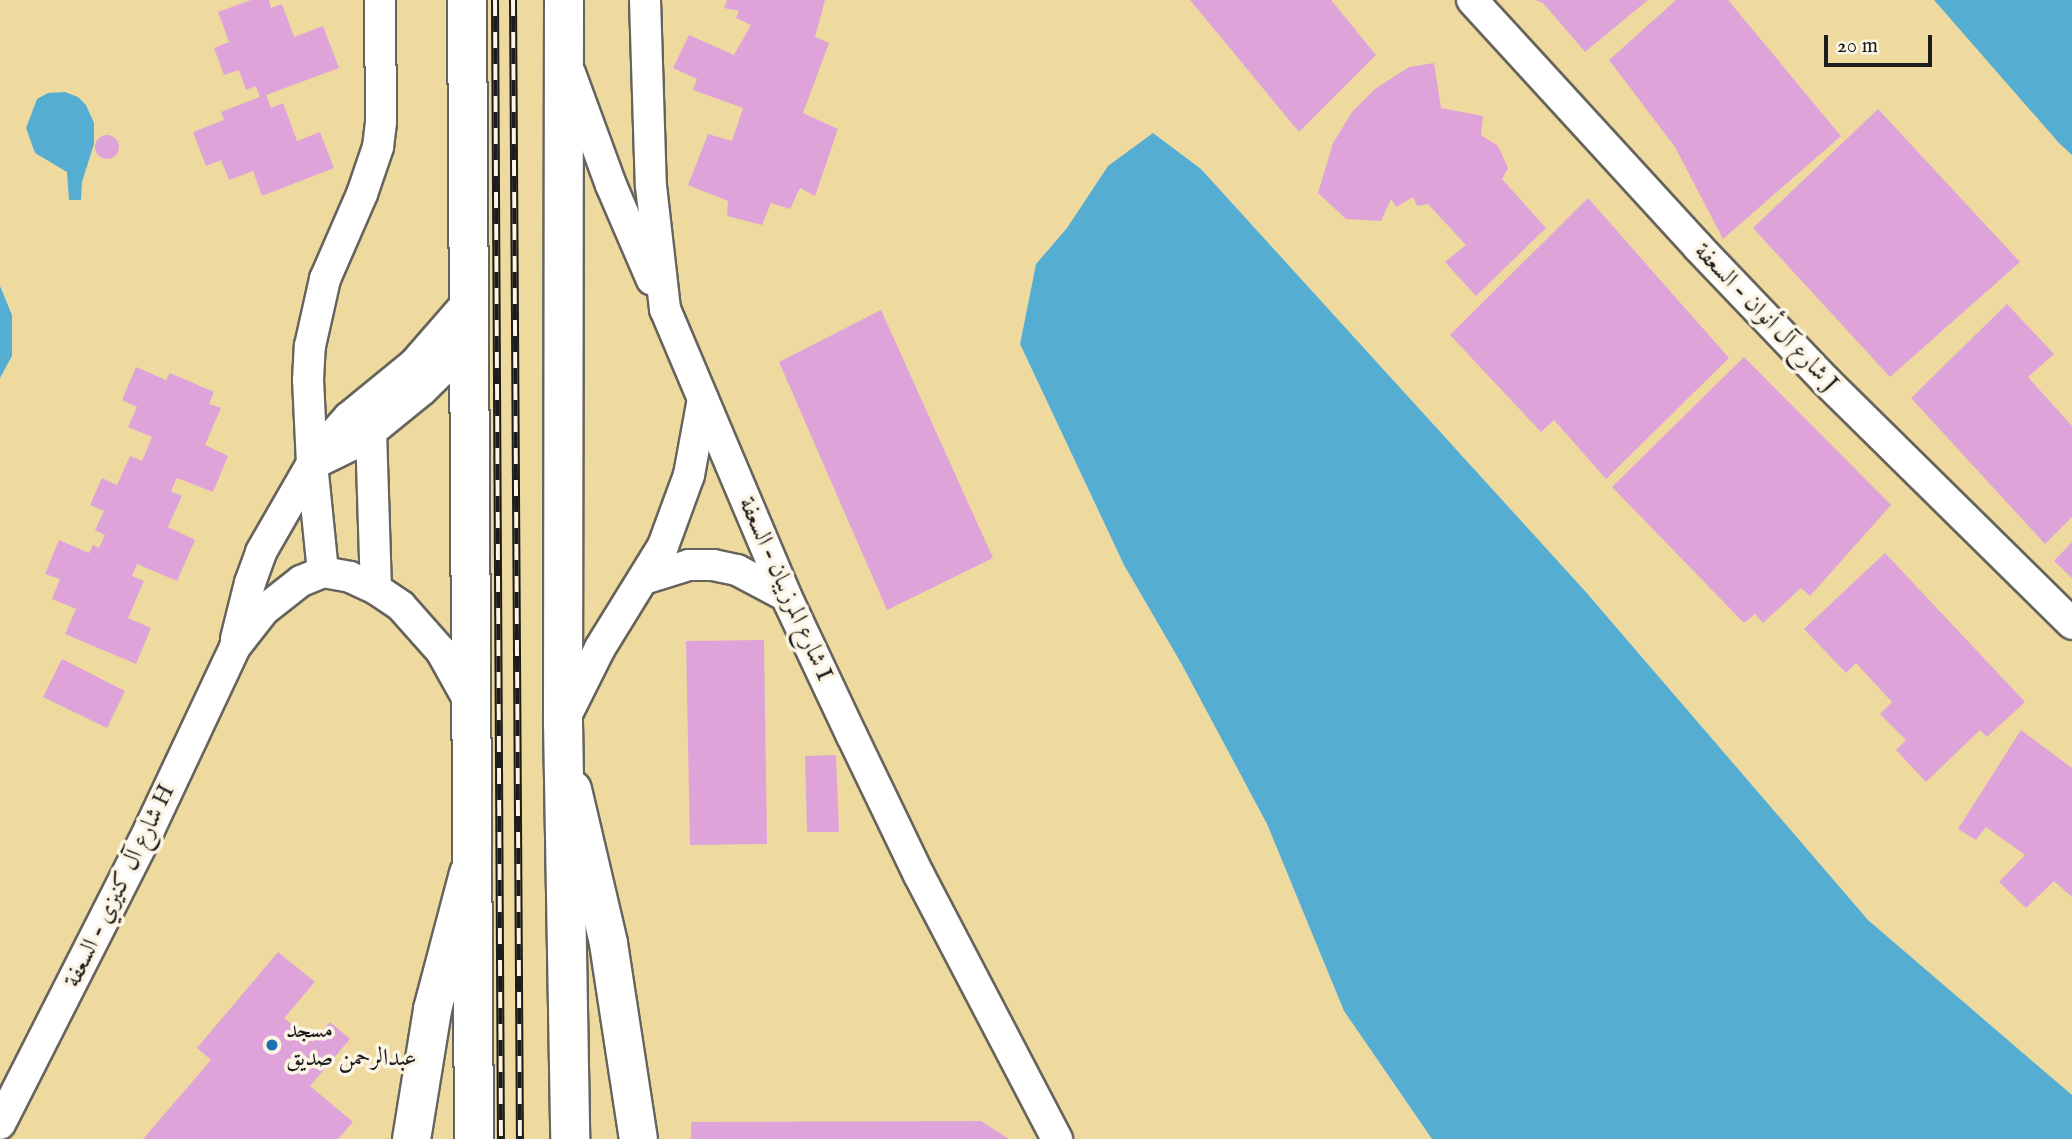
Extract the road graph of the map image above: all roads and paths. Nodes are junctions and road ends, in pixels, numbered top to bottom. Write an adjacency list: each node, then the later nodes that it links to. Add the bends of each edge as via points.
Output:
1 (380, 0): 12 (street, via 378,147 324,279 310,346)
2 (467, 0): 7 (main road)
3 (564, 0): 6 (main road)
4 (645, 0): 8 (street, شارع المرزيبان - السعفة I, via 650,174)
5 (1472, 0): 17 (street, شارع آل أنوان - السعفة J, via 1826,381)
6 (565, 57): 8 (street, via 611,185); 20 (main road)
7 (469, 301): 9 (main road); 12 (street, شارع آل كنيزي - السعفة H, via 414,364 338,428)
8 (665, 309): 10 (street, شارع المرزيبان - السعفة I)
9 (469, 344): 11 (street); 19 (main road)
10 (703, 400): 14 (street, via 690,475 678,512); 16 (street, شارع المرزيبان - السعفة I)
11 (371, 431): 12 (street); 15 (street)
12 (312, 464): 13 (street); 18 (street, شارع آل كنيزي - السعفة H, via 261,552)
13 (323, 572): 15 (street); 18 (street, شارع آل كنيزي - السعفة H, via 272,602)
14 (644, 579): 16 (street, via 689,565 713,565 737,570); 20 (street, via 600,649)
15 (376, 589): 19 (street, via 424,628)
16 (786, 596): 27 (street, شارع المرزيبان - السعفة I, via 919,875)
17 (2072, 624)
18 (235, 647): 22 (street, شارع آل كنيزي - السعفة H, via 149,830)
19 (469, 701): 21 (main road)
20 (564, 740): 25 (main road); 26 (street, via 608,943)
21 (472, 859): 23 (street, via 432,1009); 24 (main road)
22 (0, 1124)
23 (411, 1139)
24 (474, 1139)
25 (570, 1139)
26 (638, 1139)
27 (1057, 1139)

